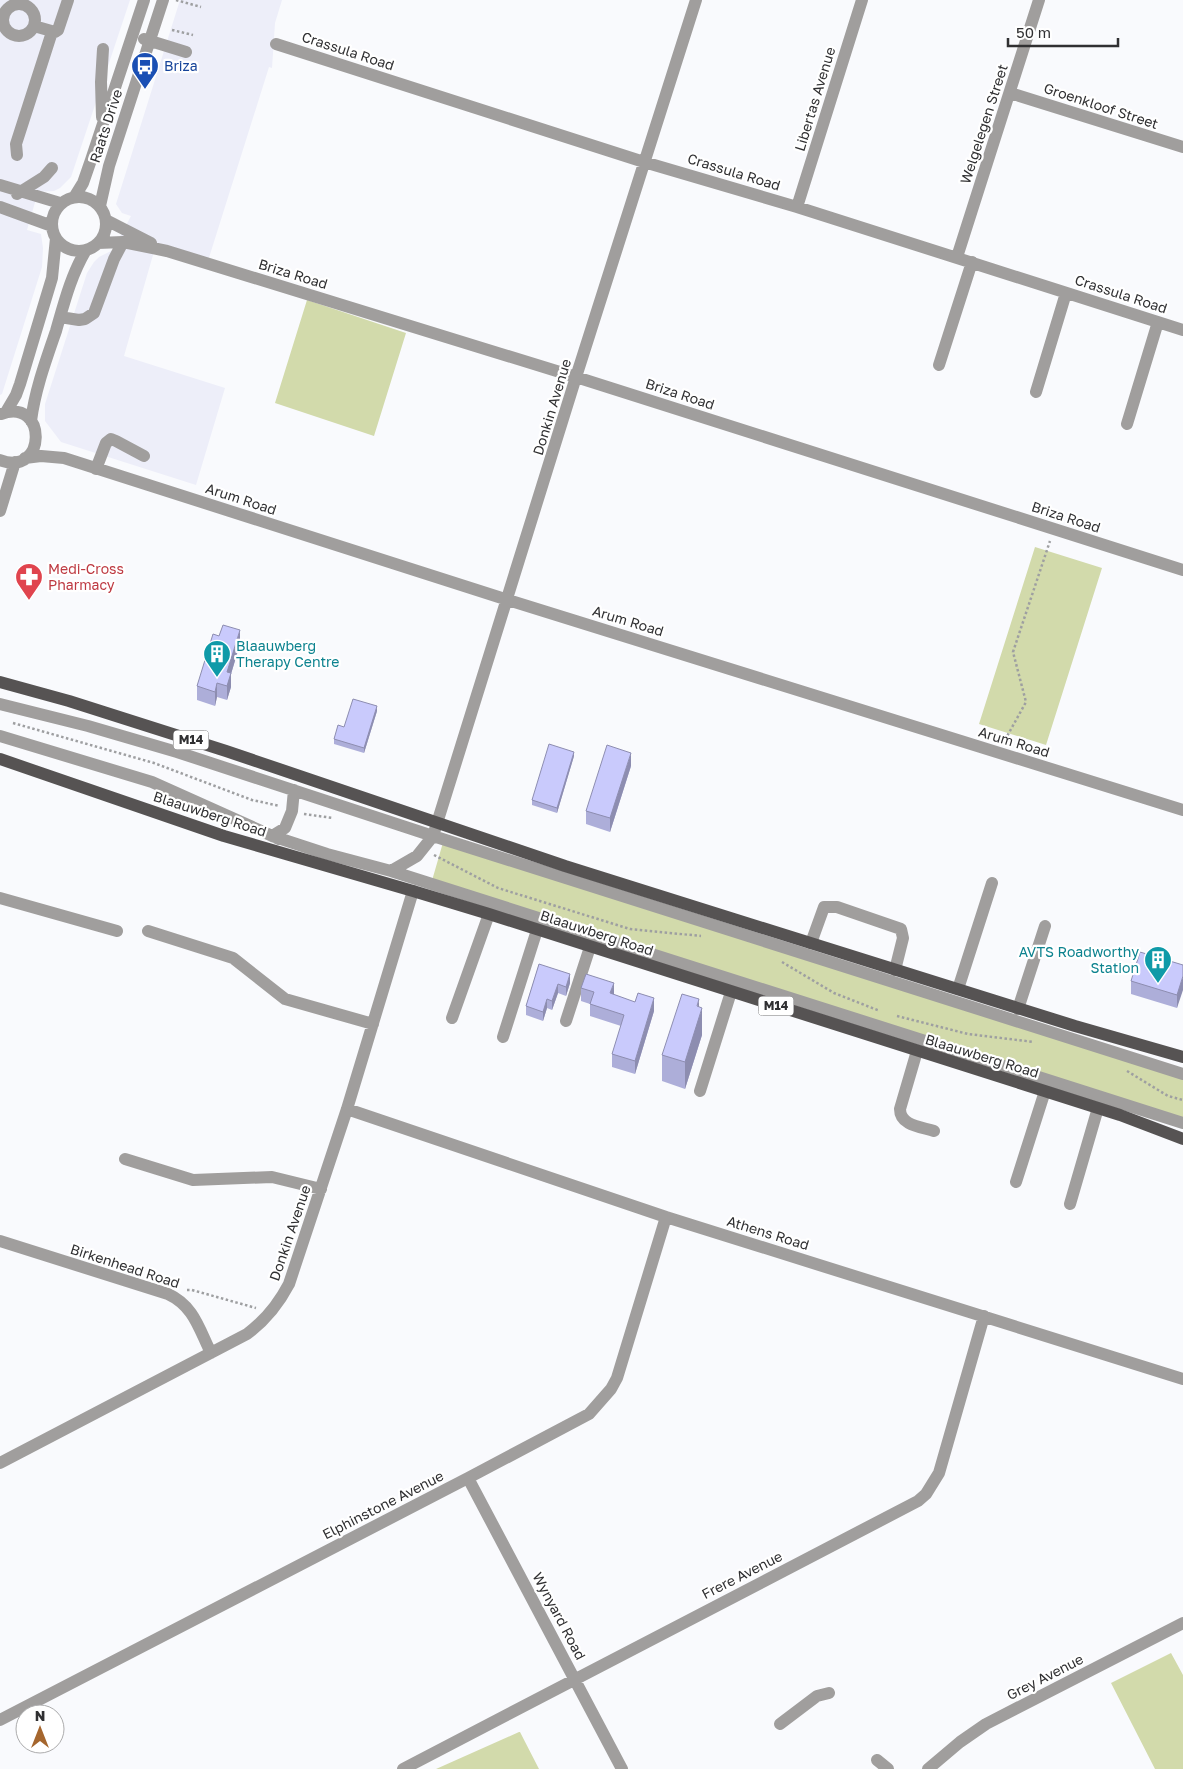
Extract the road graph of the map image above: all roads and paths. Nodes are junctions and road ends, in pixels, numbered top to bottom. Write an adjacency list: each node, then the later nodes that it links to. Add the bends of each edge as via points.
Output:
1 (68, 0): 12 (street, via 58,30)
2 (144, 0): 13 (street, Raats Drive)
3 (163, 0): 15 (street, Raats Drive)
4 (176, 0): 9 (path)
5 (696, 0): 23 (street, Donkin Avenue)
6 (862, 0): 32 (street, Libertas Avenue)
7 (1039, 0): 19 (street, Welgelegen Street)
8 (26, 3): 10 (street, via 35,18); 10 (street, via 10,7 3,21 12,34 21,36)
9 (201, 7)
10 (34, 26): 12 (street)
11 (172, 30): 14 (path)
12 (52, 32): 22 (street, via 16,144)
13 (133, 35): 15 (street); 20 (street, Raats Drive)
14 (193, 35)
15 (150, 41): 18 (street); 29 (street, Raats Drive, via 108,166)
16 (276, 44): 23 (street, Crassula Road)
17 (103, 49): 20 (street)
18 (186, 52)
19 (1010, 92): 21 (street, Groenkloof Street); 39 (street, Welgelegen Street)
20 (102, 127): 28 (street, Raats Drive, via 83,183)
21 (1183, 147)
22 (17, 155)
23 (644, 162): 32 (street, Crassula Road); 46 (street, Donkin Avenue)
24 (52, 168): 27 (street)
25 (0, 185): 27 (street)
26 (0, 194): 27 (street)
27 (17, 194): 31 (street)
28 (75, 196): 29 (street, via 91,199); 31 (street)
29 (100, 206): 33 (street)
30 (0, 207): 34 (street)
31 (58, 207): 34 (street, via 52,218)
32 (797, 207): 39 (street, Crassula Road)
33 (106, 220): 36 (street, via 105,233); 38 (street, Briza Road)
34 (54, 232): 37 (street, via 60,243 72,250); 48 (street, via 52,278 16,396)
35 (122, 242): 36 (street, Briza Road); 38 (street, Briza Road); 42 (street, via 94,312 79,320)
36 (98, 244): 37 (street)
37 (86, 250): 42 (street, via 78,263)
38 (166, 251): 46 (street, Briza Road)
39 (957, 257): 40 (street, Crassula Road)
40 (972, 262): 41 (street, Crassula Road); 45 (street)
41 (1066, 292): 43 (street, Crassula Road); 47 (street)
42 (60, 317): 49 (street, via 34,400)
43 (1158, 322): 44 (street, Crassula Road); 50 (street)
44 (1183, 330)
45 (939, 365)
46 (576, 377): 58 (street, Briza Road); 60 (street, Donkin Avenue)
47 (1036, 392)
48 (3, 413): 49 (street, via 22,414)
49 (31, 421): 51 (street)
50 (1126, 424)
51 (37, 435): 53 (street, Arum Road, via 46,446); 55 (street, via 34,448)
52 (144, 456): 56 (street, via 111,439 106,443)
53 (64, 458): 55 (street, Arum Road, via 41,456); 56 (street, Arum Road)
54 (0, 460): 55 (street, Arum Road)
55 (20, 460): 57 (street)
56 (96, 469): 60 (street, Arum Road)
57 (0, 511)
58 (1054, 529): 59 (street, Briza Road); 65 (path, via 1013,652 1026,702)
59 (1183, 570)
60 (508, 600): 65 (street, Arum Road); 72 (street, Donkin Avenue)
61 (0, 682): 68 (main road, M14, via 226,751)
62 (0, 704): 67 (street, via 88,726)
63 (9, 722): 70 (path, via 154,764)
64 (0, 736): 73 (street, via 152,782)
65 (998, 752): 69 (street, Arum Road)
66 (0, 759): 76 (main road, Blaauwberg Road / M14, via 224,836)
67 (294, 790): 68 (street); 70 (street); 72 (street)
68 (381, 804): 72 (main road, M14)
69 (1183, 810)
70 (292, 811): 71 (path); 73 (street, via 285,828)
71 (336, 819)
72 (435, 830): 74 (street); 86 (main road, M14, via 574,869); 103 (street)
73 (272, 836): 75 (street); 76 (street)
74 (422, 849): 75 (street, via 417,856); 85 (path, via 498,888 630,929)
75 (392, 871): 109 (street)
76 (366, 878): 78 (main road, Blaauwberg Road / M14)
77 (992, 883): 90 (street)
78 (414, 891): 80 (main road, Blaauwberg Road / M14); 97 (street, Donkin Avenue)
79 (0, 898): 83 (street)
80 (489, 914): 82 (main road, Blaauwberg Road / M14); 95 (street)
81 (1045, 926): 92 (street)
82 (537, 930): 87 (main road, Blaauwberg Road / M14); 98 (street)
83 (117, 931)
84 (148, 931): 97 (street, via 233,958 285,999)
85 (704, 936)
86 (811, 943): 89 (main road, M14); 89 (street, via 824,907 837,907 901,929 903,938)
87 (590, 947): 91 (main road, Blaauwberg Road / M14); 96 (street)
88 (777, 959): 93 (path, via 834,993)
89 (895, 970): 90 (main road, M14)
90 (958, 989): 92 (main road, M14)
91 (731, 992): 100 (main road, Blaauwberg Road / M14); 104 (street)
92 (1018, 1009): 101 (main road, M14)
93 (882, 1011)
94 (890, 1014): 99 (path, via 968,1034)
95 (452, 1018)
96 (566, 1021)
97 (373, 1024): 108 (street, Donkin Avenue)
98 (503, 1037)
99 (1041, 1043)
100 (917, 1051): 105 (main road, Blaauwberg Road / M14); 110 (street, via 900,1115 908,1123)
101 (1183, 1057)
102 (1127, 1071): 106 (path, via 1168,1096)
103 (1183, 1074)
104 (700, 1091)
105 (1045, 1091): 107 (main road, Blaauwberg Road / M14); 113 (street)
106 (1183, 1100)
107 (1098, 1108): 111 (main road, Blaauwberg Road / M14); 115 (street)
108 (347, 1109): 114 (street, Donkin Avenue); 116 (street, Athens Road)
109 (1183, 1123)
110 (934, 1131)
111 (1183, 1139)
112 (125, 1159): 114 (street, via 193,1180 272,1177)
113 (1016, 1182)
114 (321, 1189): 119 (street, Donkin Avenue, via 290,1284)
115 (1070, 1204)
116 (666, 1217): 120 (street, Athens Road); 124 (street, Elphinstone Avenue, via 611,1389 588,1414)
117 (0, 1241): 118 (street, Birkenhead Road)
118 (168, 1294): 119 (path, via 192,1290); 121 (street, Birkenhead Road, via 187,1306)
119 (273, 1312): 121 (street, Donkin Avenue, via 247,1334)
120 (984, 1316): 122 (street, Athens Road); 126 (street, Frere Avenue, via 939,1473 926,1494)
121 (211, 1353): 123 (street, Donkin Avenue)
122 (1183, 1379)
123 (0, 1463)
124 (468, 1478): 126 (street, Wynyard Road); 128 (street, Elphinstone Avenue)
125 (1183, 1623): 134 (street, Grey Avenue, via 986,1724)
126 (575, 1679): 131 (street, Frere Avenue); 132 (street, Wynyard Road)
127 (829, 1693): 129 (street, via 817,1696)
128 (0, 1720)
129 (780, 1724)
130 (877, 1760): 133 (street)
131 (403, 1769)
132 (622, 1769)
133 (888, 1769)
134 (928, 1769)

